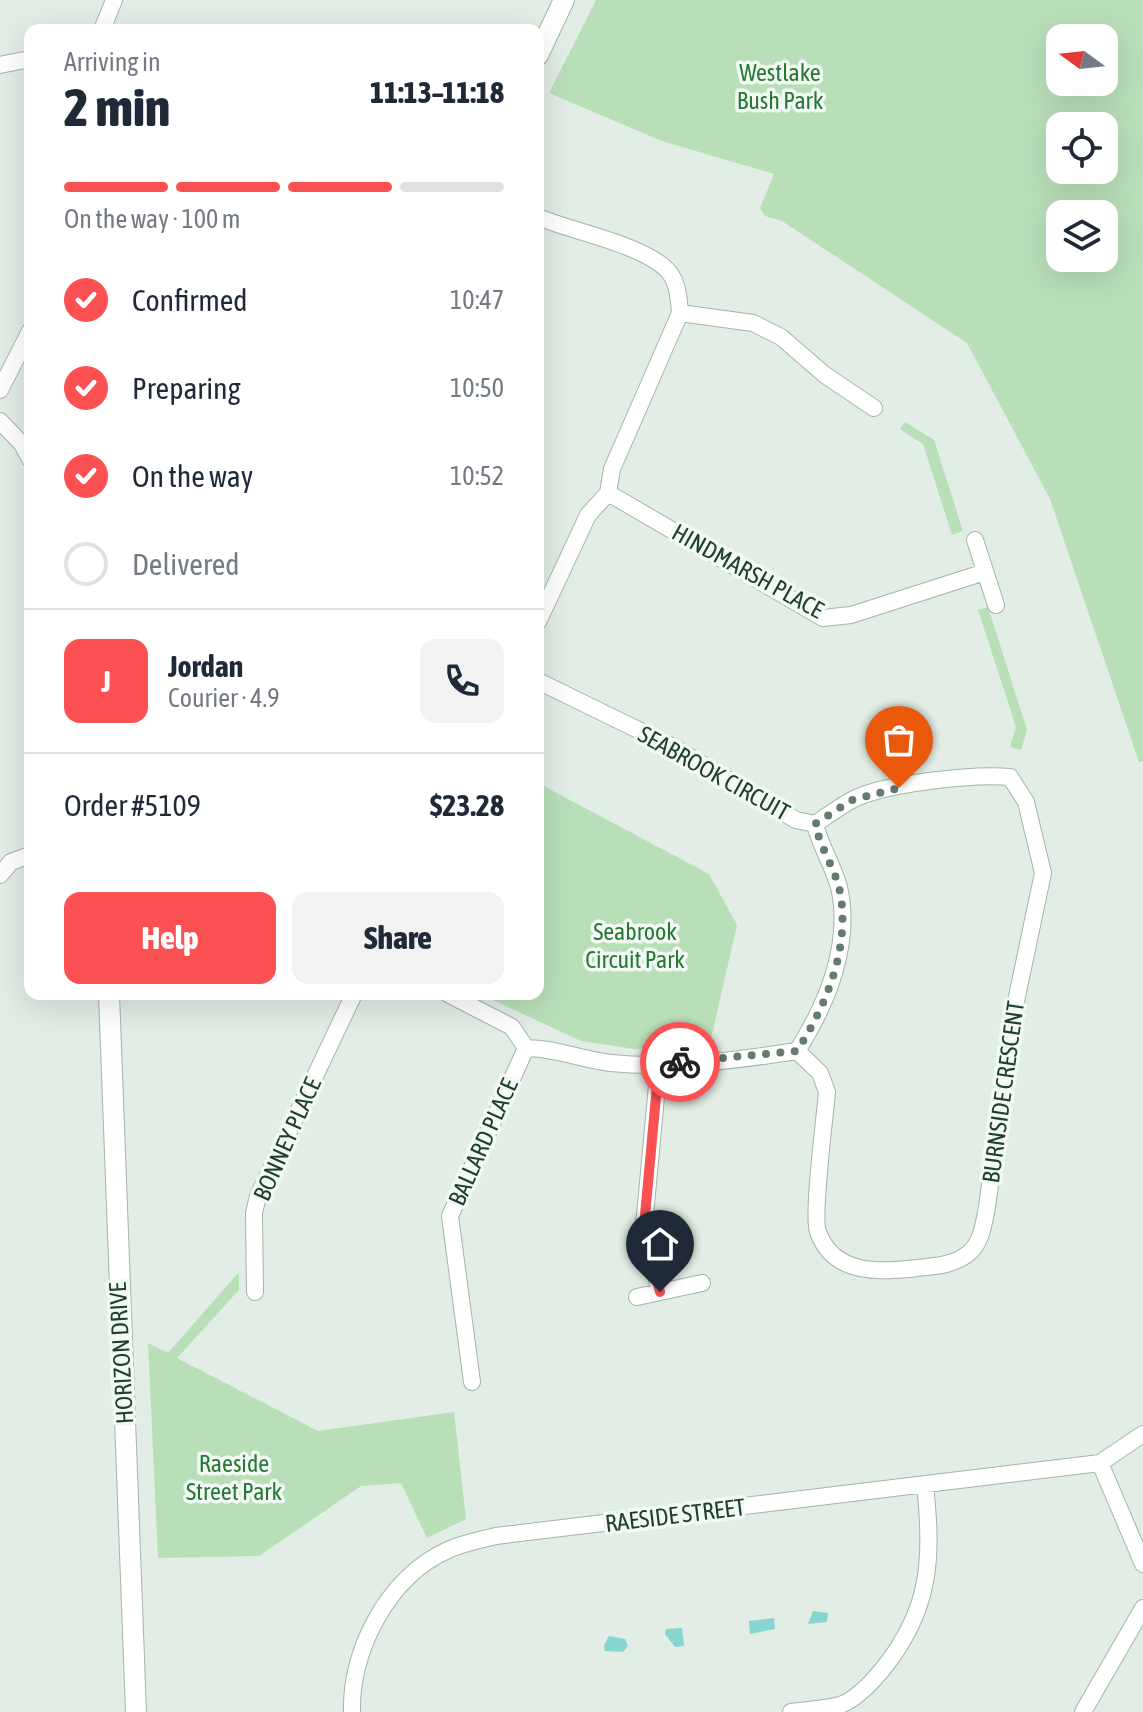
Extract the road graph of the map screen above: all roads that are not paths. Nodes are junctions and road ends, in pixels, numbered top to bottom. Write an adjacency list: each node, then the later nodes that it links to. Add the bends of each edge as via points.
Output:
1 (114, 0): 3 (street)
2 (564, 0): 4 (street)
3 (104, 24)
4 (544, 42)
5 (24, 60): 6 (street)
6 (0, 65)
7 (544, 219): 8 (street, via 638,250 669,272)
8 (680, 313): 11 (street, via 753,323 781,337); 14 (street, via 612,469)
9 (24, 343): 10 (street)
10 (0, 390)
11 (874, 408)
12 (0, 421): 13 (street)
13 (24, 448)
14 (608, 493): 16 (street, HINDMARSH PLACE, via 823,618 851,615); 18 (street, via 588,515)
15 (975, 540): 16 (street)
16 (985, 572): 17 (street)
17 (996, 605)
18 (544, 609)
19 (544, 684): 20 (street, SEABROOK CIRCUIT, via 673,747 796,820)
20 (815, 824): 27 (street, SEABROOK CIRCUIT, via 839,887 842,933 832,984); 27 (street, BURNSIDE CRESCENT, via 871,792 983,775 1010,777 1026,802 1043,873 1011,1025 987,1207 982,1232 970,1252 948,1265 877,1273 851,1267 827,1250 817,1229 827,1092 820,1073)
21 (24, 857): 22 (street)
22 (0, 875)
23 (109, 1000): 39 (street, HORIZON DRIVE)
24 (351, 1000): 30 (street, BONNEY PLACE, via 258,1196)
25 (460, 1000): 26 (street, via 512,1027)
26 (526, 1048): 28 (street, via 551,1048 610,1063); 33 (street, BALLARD PLACE, via 450,1216)
27 (797, 1051): 28 (street)
28 (659, 1064): 31 (street, via 644,1226)
29 (702, 1283): 31 (street)
30 (255, 1292)
31 (660, 1292): 32 (street)
32 (637, 1297)
33 (472, 1382)
34 (1143, 1434): 35 (street, RAESIDE STREET)
35 (1100, 1463): 36 (street, RAESIDE STREET); 37 (street)
36 (925, 1485): 40 (street, RAESIDE STREET, via 496,1536 447,1550 401,1586 371,1627 355,1666); 41 (street, via 931,1540 925,1594 900,1649 872,1683 842,1704)
37 (1143, 1564)
38 (1143, 1608): 42 (street)
39 (136, 1712)
40 (352, 1712)
41 (791, 1712)
42 (1083, 1712)

